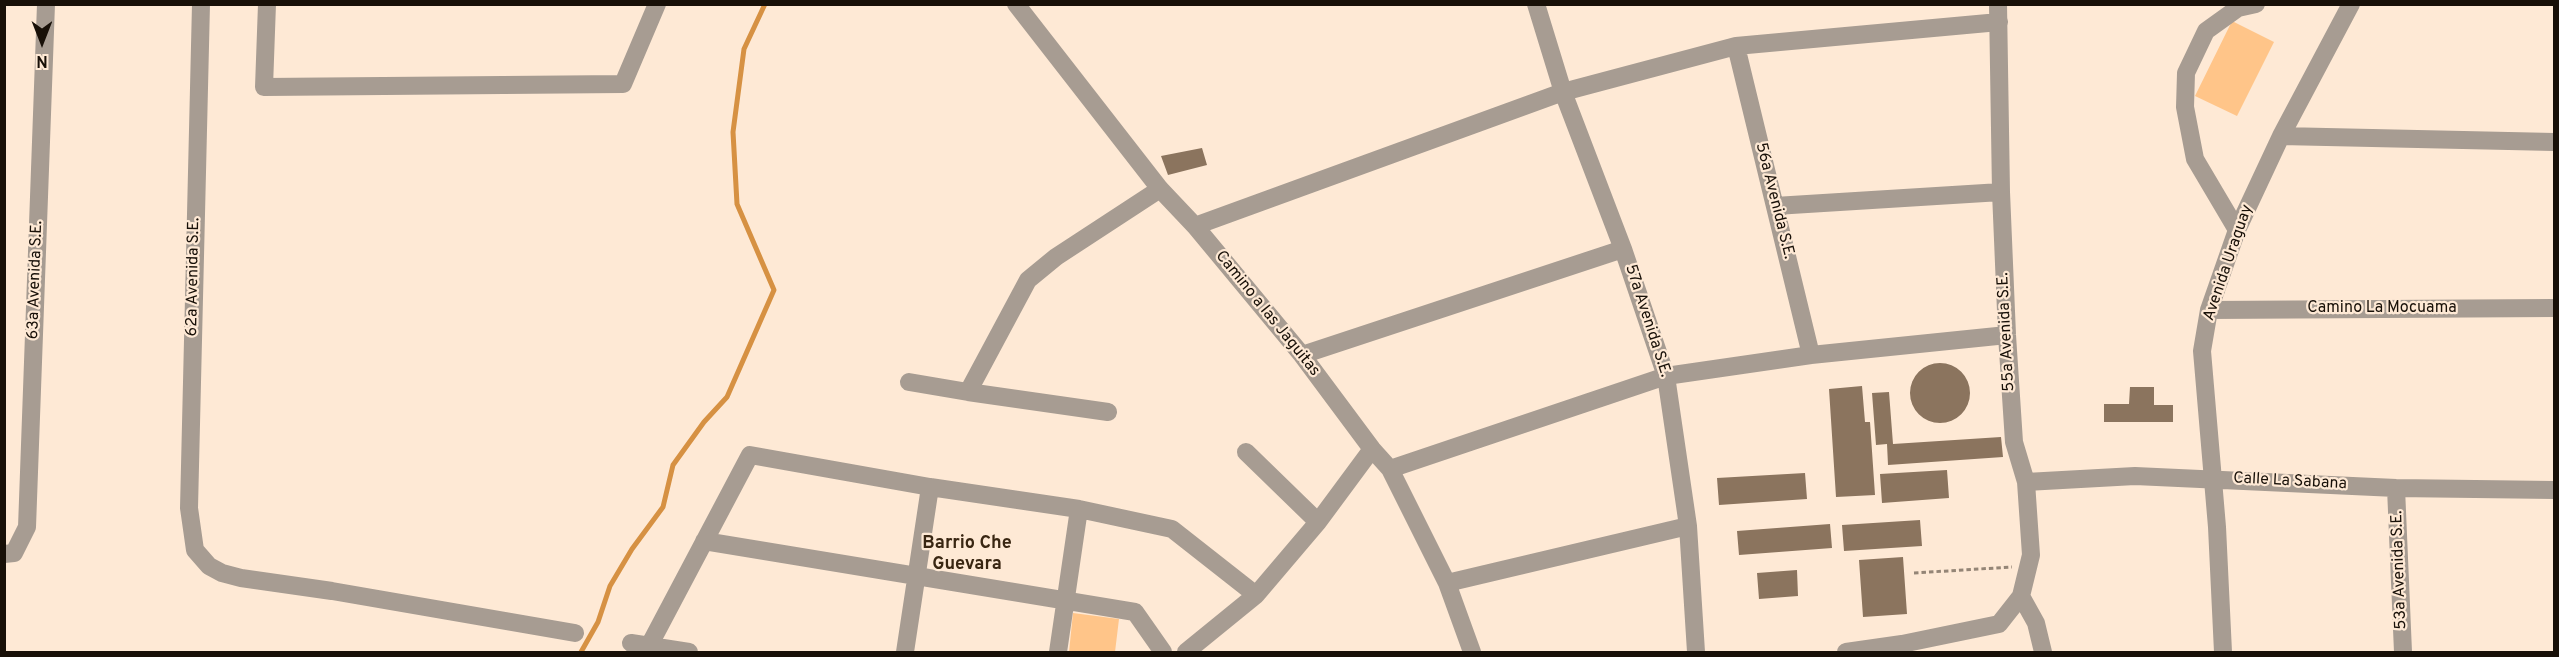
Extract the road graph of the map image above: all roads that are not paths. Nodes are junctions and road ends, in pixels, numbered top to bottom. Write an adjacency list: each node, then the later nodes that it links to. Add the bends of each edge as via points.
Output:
1 (46, 4): 41 (street, 63a Avenida S.E., via 27,527)
2 (201, 4): 47 (street, 62a Avenida S.E., via 189,508 195,550 210,566 241,578)
3 (267, 4): 4 (street, via 264,87 623,84)
4 (657, 4)
5 (1016, 4): 14 (street, Camino a las Jaguitas)
6 (1536, 4): 11 (street, 57a Avenida S.E.)
7 (2256, 4): 18 (street, via 2238,8 2206,31 2186,73 2185,107 2195,159)
8 (2351, 4): 12 (street, Avenida Uraguay)
9 (1998, 13): 10 (street); 15 (street, 55a Avenida S.E.)
10 (1736, 46): 11 (street); 16 (street, 56a Avenida S.E.)
11 (1563, 92): 17 (street); 19 (street, 57a Avenida S.E.)
12 (2281, 136): 13 (street); 18 (street, Avenida Uraguay)
13 (2554, 142)
14 (1160, 189): 17 (street, Camino a las Jaguitas); 27 (street, via 1056,257 1028,280)
15 (2001, 192): 16 (street); 22 (street, 55a Avenida S.E.)
16 (1775, 206): 24 (street, 56a Avenida S.E.)
17 (1195, 226): 23 (street, Camino a las Jaguitas)
18 (2237, 230): 21 (street, Avenida Uraguay)
19 (1623, 249): 23 (street); 25 (street, 57a Avenida S.E.)
20 (2554, 308): 21 (street, Camino La Mocuama)
21 (2209, 310): 32 (street, Avenida Uraguay, via 2202,351)
22 (2007, 335): 24 (street); 33 (street, 55a Avenida S.E., via 2014,441)
23 (1302, 355): 29 (street, Camino a las Jaguitas)
24 (1811, 355): 25 (street)
25 (1666, 376): 31 (street); 39 (street, 57a Avenida S.E.)
26 (909, 382): 27 (street)
27 (968, 392): 28 (street)
28 (1108, 412)
29 (1372, 449): 31 (street, Camino a las Jaguitas); 38 (street)
30 (1246, 452): 38 (street)
31 (1390, 469): 43 (street, Camino a las Jaguitas)
32 (2212, 478): 33 (street, Calle La Sabana, via 2135,476); 35 (street, Calle La Sabana); 58 (street, Avenida Uraguay)
33 (2026, 482): 45 (street, 55a Avenida S.E., via 2031,555)
34 (930, 487): 37 (street); 40 (street, via 750,455); 42 (street)
35 (2396, 488): 36 (street, Calle La Sabana); 59 (street, 53a Avenida S.E.)
36 (2554, 490)
37 (1079, 509): 44 (street, via 1178,532); 46 (street)
38 (1318, 522): 44 (street)
39 (1688, 526): 43 (street); 55 (street, 57a Avenida S.E.)
40 (704, 540): 42 (street); 49 (street, via 640,644)
41 (9, 553)
42 (916, 574): 46 (street); 50 (street)
43 (1447, 583): 54 (street, Camino a las Jaguitas)
44 (1256, 595): 53 (street)
45 (2021, 596): 48 (street, via 1999,624); 57 (street, via 2036,623)
46 (1066, 600): 51 (street); 52 (street, via 1135,612)
47 (574, 633)
48 (1902, 648): 56 (street)
49 (689, 652)
50 (905, 652)
51 (1058, 652)
52 (1163, 652)
53 (1186, 652)
54 (1472, 652)
55 (1696, 652)
56 (1846, 652)
57 (2043, 652)
58 (2223, 652)
59 (2403, 652)

